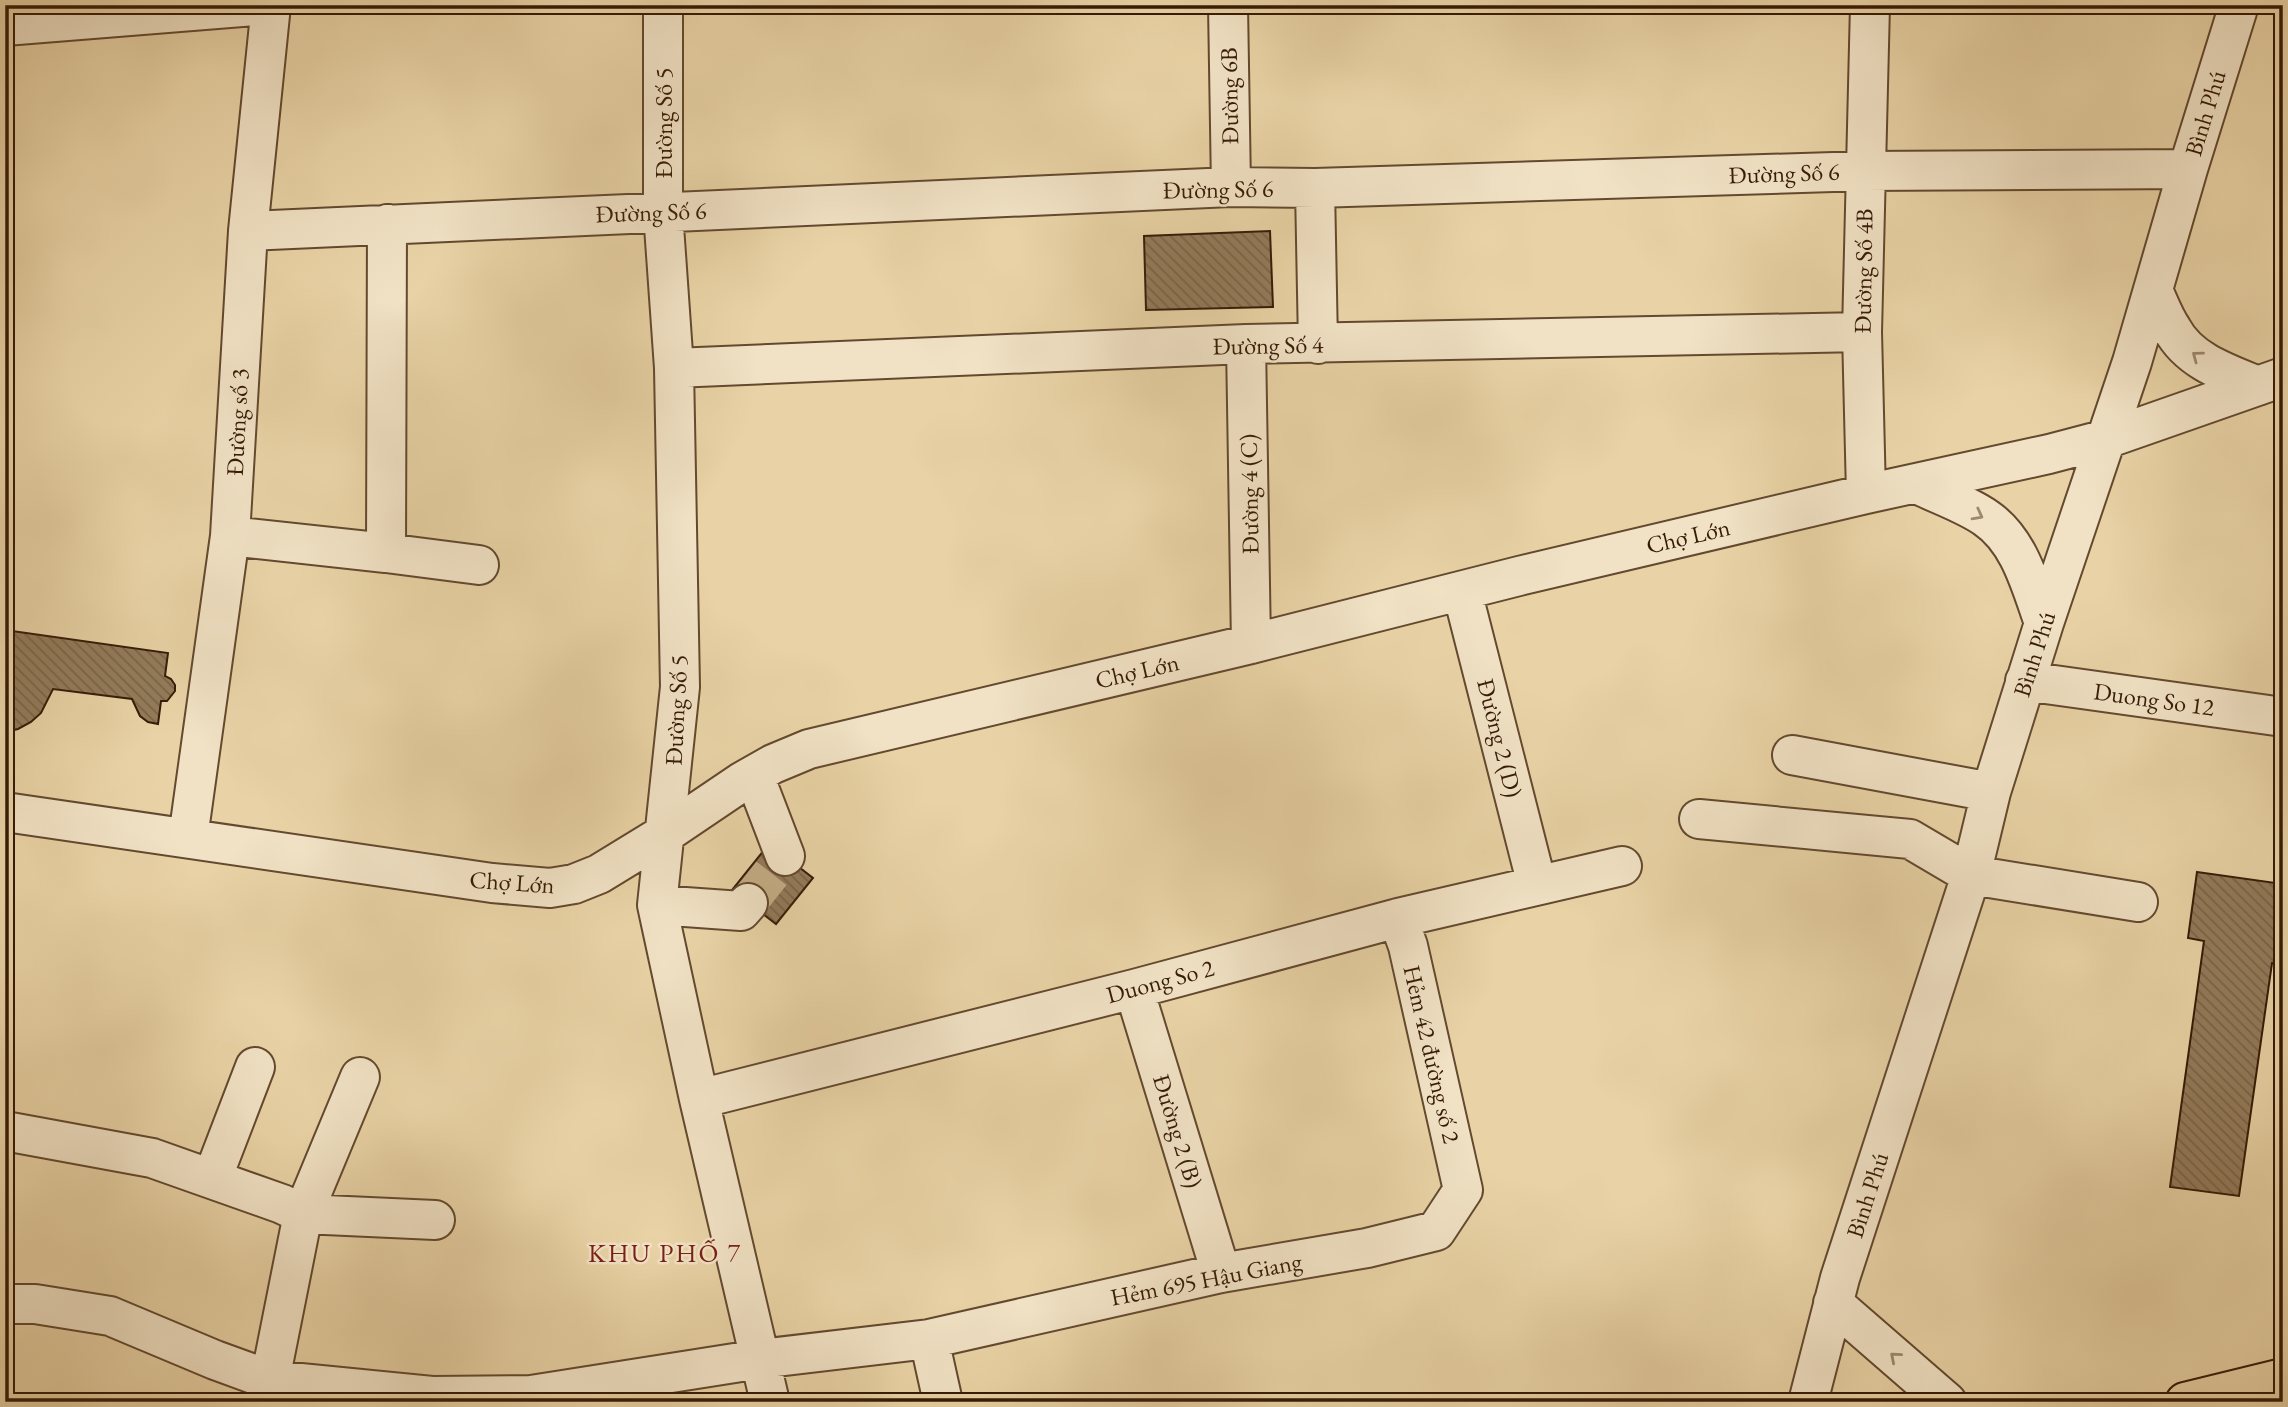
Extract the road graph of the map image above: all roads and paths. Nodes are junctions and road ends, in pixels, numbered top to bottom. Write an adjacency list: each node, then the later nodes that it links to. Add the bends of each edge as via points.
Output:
1 (269, 5): 6 (street); 13 (street, Đường số 3)
2 (663, 5): 11 (street, Đường Số 5)
3 (1228, 5): 9 (street, Đường 6B)
4 (1870, 5): 8 (street, Đường Số 4B)
5 (2239, 5): 7 (street, Bình Phú)
6 (5, 26)
7 (2188, 169): 8 (street, Đường Số 6); 14 (street, Bình Phú)
8 (1865, 171): 10 (street, Đường Số 6); 15 (street, Đường Số 4B)
9 (1231, 187): 10 (street, Đường Số 6); 11 (street, Đường Số 6)
10 (1315, 188): 17 (street)
11 (663, 212): 12 (street, Đường Số 6); 18 (street, Đường Số 5)
12 (387, 224): 13 (street, Đường Số 6); 24 (street)
13 (248, 231): 23 (street, Đường số 3)
14 (2153, 290): 19 (street, one-way to 14, via 2219,370 2186,347 2172,331); 20 (street, Bình Phú)
15 (1862, 332): 17 (street, Đường Số 4); 22 (street, Đường Số 4B)
16 (1246, 344): 17 (street, Đường Số 4); 18 (street, Đường Số 4); 28 (street, Đường 4 (C))
17 (1318, 344)
18 (674, 368): 38 (street, Đường Số 5, via 680,687)
19 (2270, 382): 20 (street, Chợ Lớn)
20 (2106, 439): 21 (street, Chợ Lớn); 27 (street, Bình Phú)
21 (1917, 484): 22 (street, Chợ Lớn); 27 (street, one-way to 27, via 1986,518 2004,534 2025,570)
22 (1866, 494): 26 (street, Chợ Lớn)
23 (230, 536): 24 (street); 39 (street, Đường số 3)
24 (386, 553): 25 (street)
25 (479, 565)
26 (1462, 591): 28 (street, Chợ Lớn); 43 (street, Đường 2 (D))
27 (2044, 623): 29 (street, Bình Phú)
28 (1251, 644): 34 (street, Chợ Lớn, via 809,750)
29 (2025, 681): 31 (street, Duong So 12); 35 (street, Bình Phú)
30 (2283, 693): 31 (street)
31 (2227, 709): 32 (street, Duong So 12)
32 (2283, 718)
33 (1792, 755): 35 (street)
34 (754, 775): 38 (street, Chợ Lớn); 40 (street)
35 (1991, 792): 42 (street, Bình Phú)
36 (5, 812): 39 (street, Chợ Lớn)
37 (1699, 819): 42 (street, via 1910,839)
38 (666, 833): 39 (street, Chợ Lớn, via 599,874 550,888); 46 (street, Đường Số 5)
39 (188, 838)
40 (785, 856)
41 (1622, 866): 43 (street, Duong So 2)
42 (1971, 875): 44 (street); 58 (street, Bình Phú)
43 (1537, 886): 47 (street, Duong So 2)
44 (2137, 902)
45 (748, 903): 46 (street, via 741,911)
46 (657, 905): 51 (street, Đường Số 5)
47 (1398, 918): 48 (street, Duong So 2); 54 (street, Hẻm 42 đường số 2)
48 (1134, 989): 51 (street, Duong So 2); 57 (street, Đường 2 (B))
49 (255, 1068): 53 (street)
50 (360, 1077): 55 (street)
51 (699, 1099): 61 (street, Đường Số 5)
52 (5, 1131): 53 (street, via 152,1158)
53 (212, 1179): 55 (street)
54 (1463, 1190): 57 (street, Hẻm 695 Hậu Giang, via 1436,1231)
55 (303, 1214): 56 (street); 63 (street)
56 (435, 1220)
57 (1221, 1273): 60 (street, Hẻm 695 Hậu Giang)
58 (1833, 1303): 66 (street, Bình Phú); 67 (street, one-way to 58)
59 (5, 1304): 63 (street, Hẻm 695 Hậu Giang, via 110,1316 215,1360)
60 (929, 1339): 61 (street, Hẻm 695 Hậu Giang); 65 (street)
61 (760, 1359): 63 (street, Hẻm 695 Hậu Giang, via 531,1395); 64 (street, Đường Số 5)
62 (2283, 1378): 68 (main road)
63 (269, 1391)
64 (770, 1402)
65 (943, 1402)
66 (1808, 1402)
67 (1947, 1402)
68 (2185, 1402)

